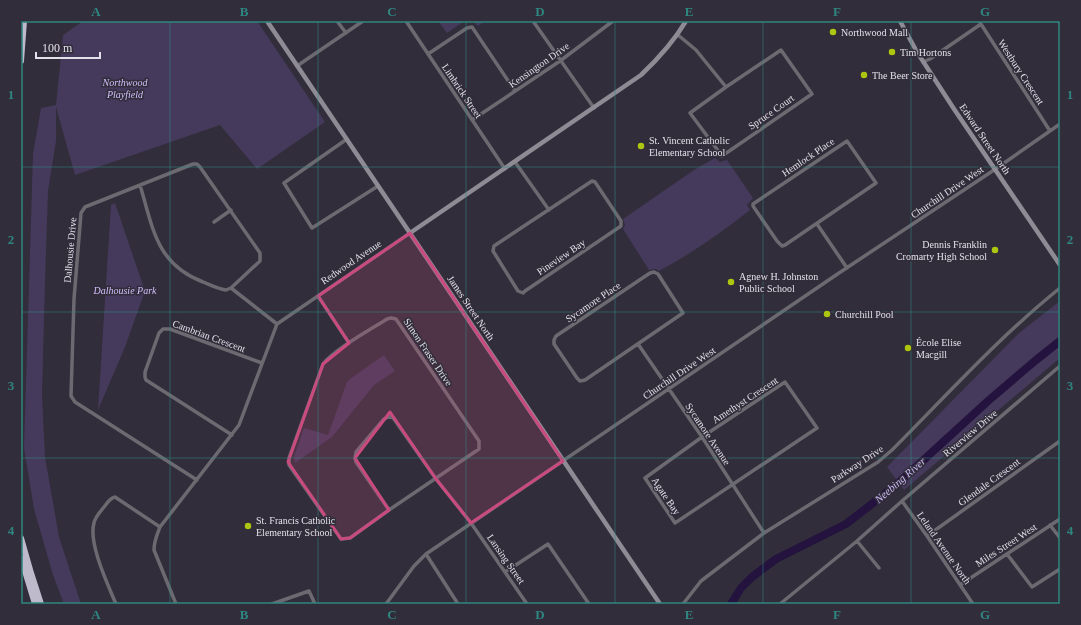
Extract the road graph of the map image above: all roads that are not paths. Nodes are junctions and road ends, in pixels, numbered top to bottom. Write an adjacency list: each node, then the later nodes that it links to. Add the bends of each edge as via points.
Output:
1 (24, 21): 14 (highway)
2 (267, 21): 17 (street, James Street North)
3 (337, 21): 11 (street)
4 (363, 21): 11 (street)
5 (406, 21): 13 (street, Limbrick Street)
6 (533, 21): 15 (street)
7 (613, 21): 15 (street, Kensington Drive)
8 (686, 21): 12 (street, Redwood Avenue)
9 (900, 21): 16 (street, Edward Street North)
10 (980, 22): 16 (street); 23 (street, Westbury Crescent)
11 (346, 33): 17 (street)
12 (678, 35): 18 (street, via 696,50); 20 (street, Redwood Avenue, via 641,75)
13 (428, 54): 19 (street, via 472,27); 21 (street, Limbrick Street)
14 (21, 61)
15 (560, 61): 19 (street, Kensington Drive); 20 (street)
16 (923, 62): 27 (street, Edward Street North)
17 (297, 66): 24 (street, James Street North)
18 (726, 86): 18 (street, Spruce Court, via 690,113 722,156 812,94 780,50)
19 (515, 91): 21 (street, Kensington Drive)
20 (594, 108): 25 (street, Redwood Avenue)
21 (472, 120): 26 (street, Limbrick Street)
22 (1060, 124): 23 (street, Churchill Drive West)
23 (1050, 131): 27 (street, Churchill Drive West)
24 (347, 139): 29 (street, James Street North); 29 (street, via 284,183 312,228)
25 (515, 162): 26 (street, Redwood Avenue); 31 (street)
26 (506, 169): 34 (street, Redwood Avenue)
27 (994, 170): 35 (street, Edward Street North); 36 (street, Churchill Drive West)
28 (140, 185): 30 (street, Dalhousie Drive, via 197,164); 37 (street, via 160,248 169,260 191,277 224,290); 51 (street, Dalhousie Drive, via 85,207 82,211 74,299 71,394 76,402)
29 (378, 186): 34 (street, James Street North)
30 (230, 210): 32 (street); 37 (street, Dalhousie Drive, via 261,258 259,263)
31 (549, 210): 31 (street, Pineview Bay, via 494,246 493,249 520,292 606,237 622,223 592,181)
32 (214, 222)
33 (817, 224): 33 (street, Hemlock Place, via 876,183 847,140 753,204 782,246); 36 (street)
34 (410, 233): 39 (street, Redwood Avenue); 49 (street, James Street North)
35 (1060, 265)
36 (847, 268): 45 (street, Churchill Drive West)
37 (231, 288): 40 (street)
38 (1060, 288): 59 (street, Parkway Drive, via 1008,333 882,459)
39 (318, 296): 40 (street, Redwood Avenue); 41 (street)
40 (277, 324): 43 (street)
41 (349, 343): 50 (street, Simon Fraser Drive, via 387,319 396,319 479,441 478,451); 54 (street, Simon Fraser Drive, via 329,357 324,364 288,462 341,539 350,538)
42 (638, 344): 42 (street, Sycamore Place, via 683,313 658,274 654,272 556,336 554,340 554,344 580,381); 45 (street, Sycamore Avenue)
43 (262, 363): 46 (street, via 239,425); 46 (street, Cambrian Crescent, via 170,329 164,329 159,333 145,372 146,380)
44 (1060, 366): 53 (street, Riverview Drive)
45 (669, 389): 47 (street, Sycamore Avenue); 49 (street, Churchill Drive West)
46 (232, 435): 51 (street)
47 (702, 437): 52 (street, Sycamore Avenue); 52 (street, Agate Bay, via 645,478 675,523); 52 (street, Amethyst Crescent, via 785,382 817,428)
48 (1060, 441): 60 (street, Glendale Crescent)
49 (563, 461): 56 (street, Churchill Drive West); 81 (street, James Street North)
50 (436, 479): 54 (street, Simon Fraser Drive); 54 (street, Lansing Street, via 394,419 391,416 387,417 356,452 355,458); 56 (street, Lansing Street)
51 (197, 480): 58 (street)
52 (732, 484): 59 (street, Sycamore Avenue)
53 (902, 501): 60 (street, Leland Avenue North); 63 (street, Riverview Drive)
54 (389, 510)
55 (1060, 519): 57 (street, Miles Street West)
56 (471, 523): 64 (street, Churchill Drive West); 69 (street, Lansing Street)
57 (1050, 526): 62 (street); 65 (street, Miles Street West)
58 (160, 527): 73 (street, via 115,497 111,498 96,517 92,530 93,538 104,576); 74 (street, via 154,550)
59 (764, 533): 82 (street, Parkway Drive, via 701,582)
60 (927, 536): 70 (street, Leland Avenue North)
61 (21, 538): 72 (highway)
62 (1060, 538)
63 (857, 541): 67 (street); 83 (street, Riverview Drive)
64 (426, 554): 77 (street, Churchill Drive West, via 408,573); 78 (street)
65 (1007, 554): 68 (street, via 1032,587); 70 (street, Miles Street West)
66 (21, 558): 71 (highway)
67 (879, 568)
68 (1060, 569)
69 (505, 572): 79 (street, Lansing Street); 80 (street, via 548,544)
70 (960, 585): 84 (street, Leland Avenue North)
71 (35, 604)
72 (41, 604)
73 (116, 604)
74 (176, 604)
75 (272, 604): 76 (street, via 309,591)
76 (315, 604)
77 (386, 604)
78 (458, 604)
79 (527, 604)
80 (589, 604)
81 (660, 604)
82 (683, 604)
83 (780, 604)
84 (972, 604)

